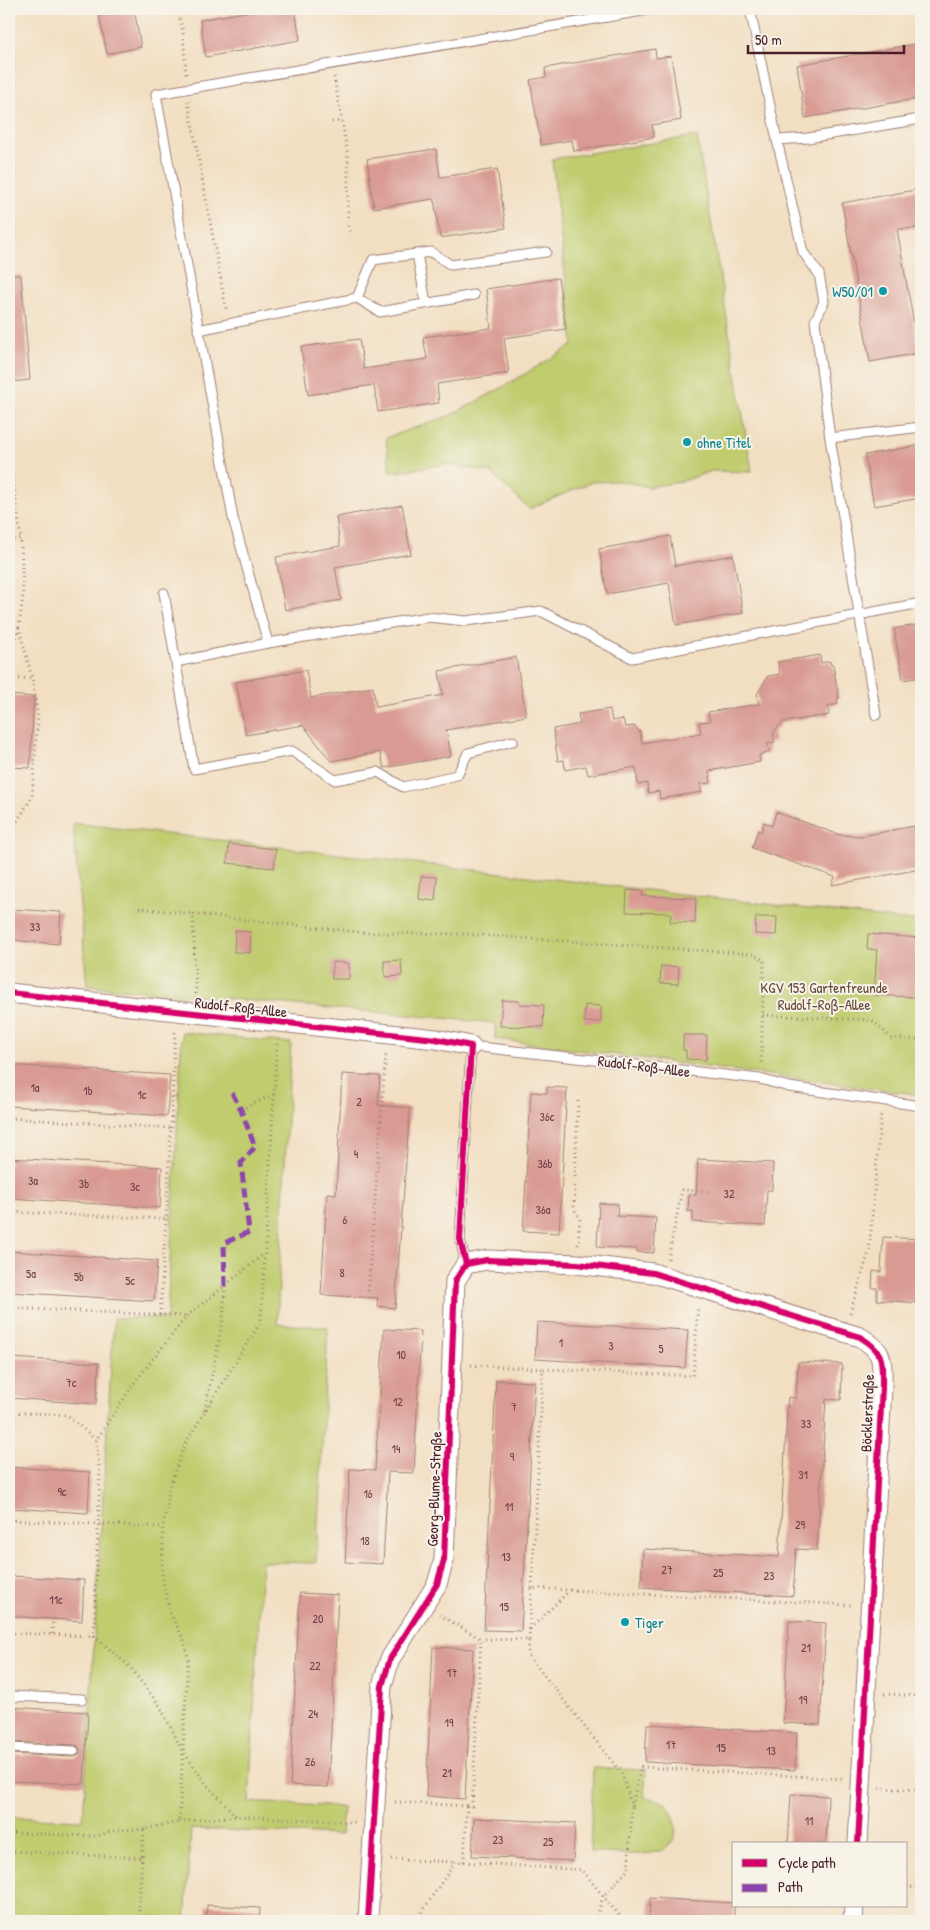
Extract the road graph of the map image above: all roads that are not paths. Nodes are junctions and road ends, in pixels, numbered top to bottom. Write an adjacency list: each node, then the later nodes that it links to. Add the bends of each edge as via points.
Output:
1 (654, 9): 10 (lane, via 156,94)
2 (750, 9): 4 (lane)
3 (921, 119): 4 (lane)
4 (777, 140): 12 (lane, via 803,252 820,274 824,302 814,322)
5 (546, 252): 6 (lane, via 452,265 431,252)
6 (417, 254): 8 (lane, via 373,260); 9 (lane)
7 (474, 295): 9 (lane)
8 (358, 298): 9 (lane, via 380,312); 10 (lane)
9 (426, 303)
10 (198, 330): 16 (lane, via 233,518)
11 (921, 427): 12 (lane)
12 (830, 438): 15 (lane)
13 (164, 593): 17 (lane)
14 (921, 603): 15 (lane)
15 (860, 614): 16 (lane, via 632,658 541,611 466,621 428,617); 18 (lane)
16 (268, 643): 17 (lane)
17 (176, 662): 19 (lane, via 194,769 292,751 335,780 378,772 403,786 457,775 468,753)
18 (876, 715)
19 (512, 741)
20 (9, 993): 21 (street, Rudolf-Roß-Allee, via 436,1039)
21 (471, 1046): 22 (lane, Rudolf-Roß-Allee, via 760,1079 789,1087); 23 (lane, via 460,1239)
22 (921, 1106)
23 (466, 1264): 28 (street, Böcklerstraße, via 487,1260 577,1264 653,1273 860,1336 873,1345 882,1360 882,1387); 30 (street, Georg-Blume-Straße, via 455,1281 444,1560 437,1584 390,1659 382,1686)
24 (9, 1696): 25 (lane)
25 (82, 1700)
26 (9, 1748): 27 (lane)
27 (74, 1751)
28 (858, 1842)
29 (854, 1908): 31 (street)
30 (368, 1921)
31 (854, 1921)

